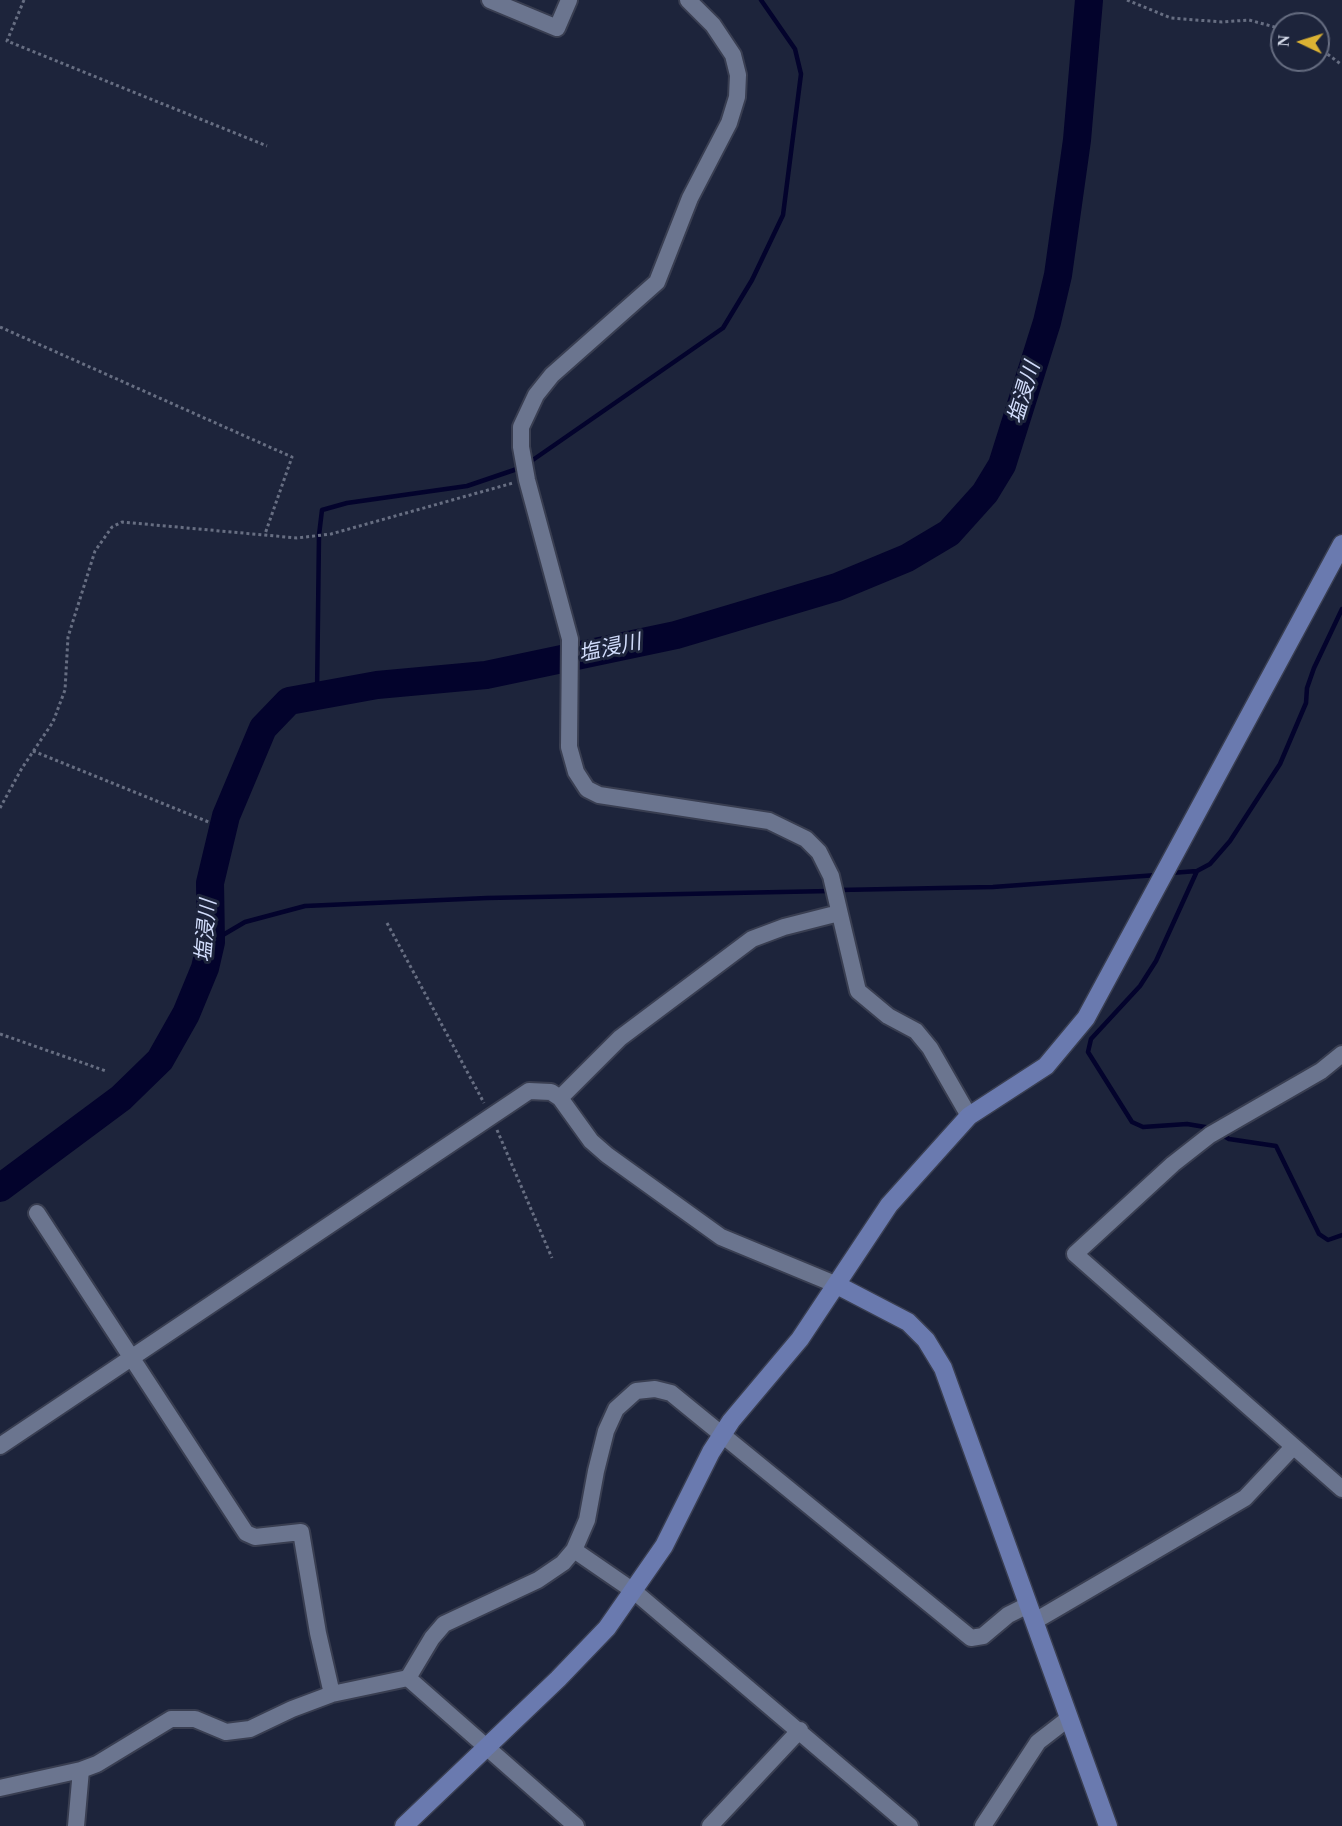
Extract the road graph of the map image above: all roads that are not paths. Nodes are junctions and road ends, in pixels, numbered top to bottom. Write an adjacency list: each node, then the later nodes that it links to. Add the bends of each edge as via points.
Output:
1 (490, 0): 2 (street, via 557,28)
2 (569, 0)
3 (688, 0): 5 (street, via 713,25 733,55 738,75 737,97 729,123 690,198 657,282 552,375 526,411 521,427 528,480 570,639 569,747 576,772 587,789 599,795 769,821 806,839 819,852 831,876)
4 (1342, 544): 8 (street, via 1086,1018 1046,1065)
5 (839, 913): 7 (street, via 752,939 620,1038); 8 (street, via 858,991 888,1016 916,1031)
6 (1342, 1054): 14 (street, via 1321,1071 1210,1135 1075,1254)
7 (560, 1098): 10 (street, via 599,1148 721,1238); 11 (street, via 551,1092 529,1091)
8 (969, 1116): 10 (street, via 889,1205)
9 (37, 1213): 11 (street)
10 (837, 1284): 12 (street, via 800,1339); 18 (street, via 909,1322 943,1368)
11 (130, 1359): 13 (street); 20 (street, via 246,1533 255,1537 301,1532)
12 (723, 1434): 16 (street, via 671,1393 655,1389 636,1391 616,1409 606,1431 587,1520); 17 (street); 18 (street, via 971,1638 982,1636 1008,1615)
13 (0, 1446)
14 (1293, 1447): 15 (street); 18 (street, via 1245,1498)
15 (1342, 1489)
16 (574, 1550): 17 (street); 19 (street, via 538,1580 444,1624)
17 (635, 1592): 22 (street); 23 (street, via 599,1637)
18 (1031, 1613): 21 (street)
19 (408, 1678): 20 (street); 23 (street)
20 (332, 1695): 24 (street, via 250,1729 226,1732 195,1719 171,1719)
21 (1069, 1718): 31 (street, via 1038,1742); 32 (street)
22 (800, 1730): 29 (street); 30 (street)
23 (487, 1747): 26 (street); 28 (street)
24 (81, 1770): 25 (street); 27 (street)
25 (0, 1788)
26 (413, 1823)
27 (76, 1826)
28 (576, 1826)
29 (710, 1826)
30 (910, 1826)
31 (983, 1826)
32 (1108, 1826)

